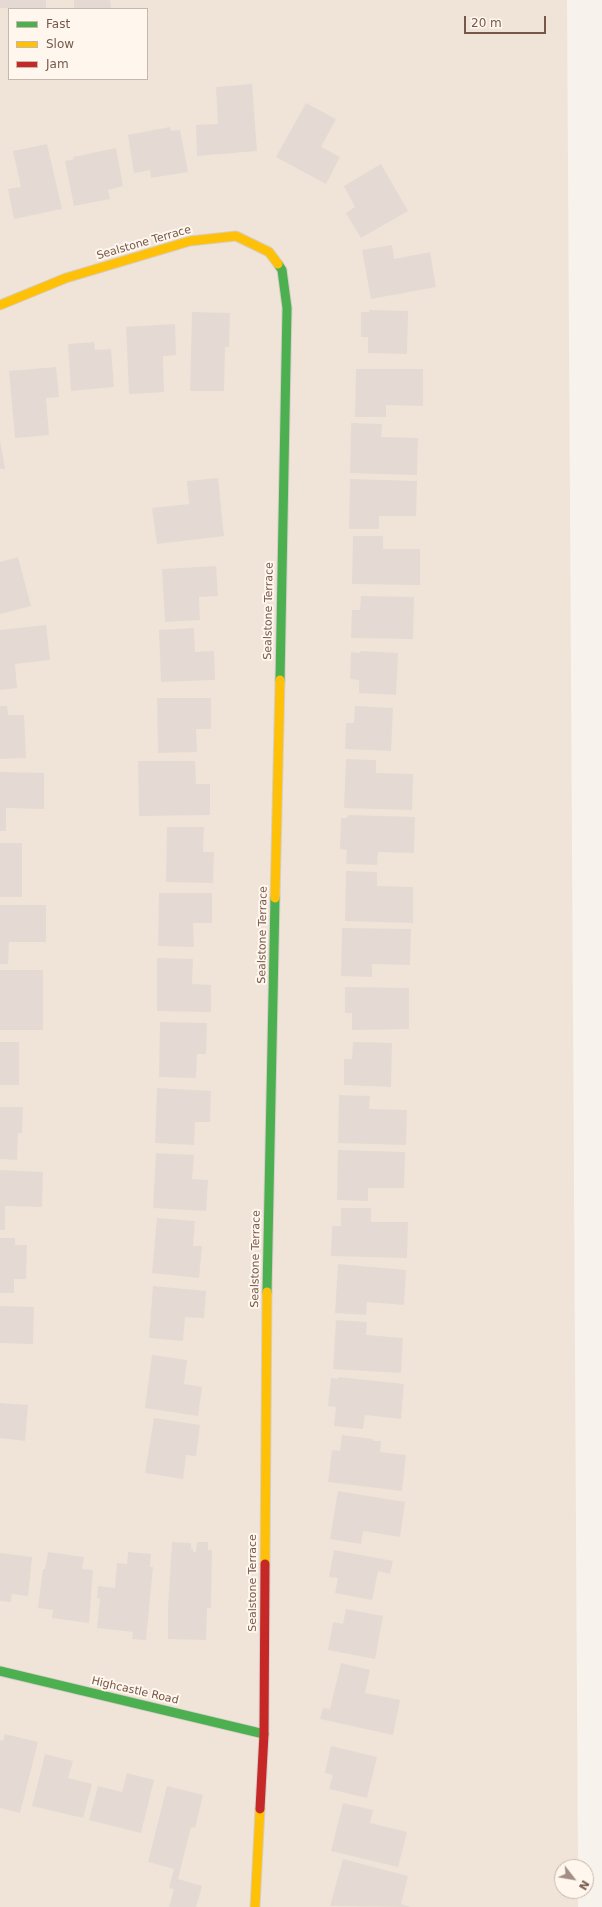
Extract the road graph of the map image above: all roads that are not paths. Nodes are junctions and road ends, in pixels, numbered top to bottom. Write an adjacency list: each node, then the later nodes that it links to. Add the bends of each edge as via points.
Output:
1 (0, 305): 3 (street, Sealstone Terrace, via 66,278 190,241 236,236 269,252 282,270 287,308 266,1343)
2 (0, 1671): 3 (street, Highcastle Road)
3 (264, 1734): 4 (street, Sealstone Terrace)
4 (255, 1907)

